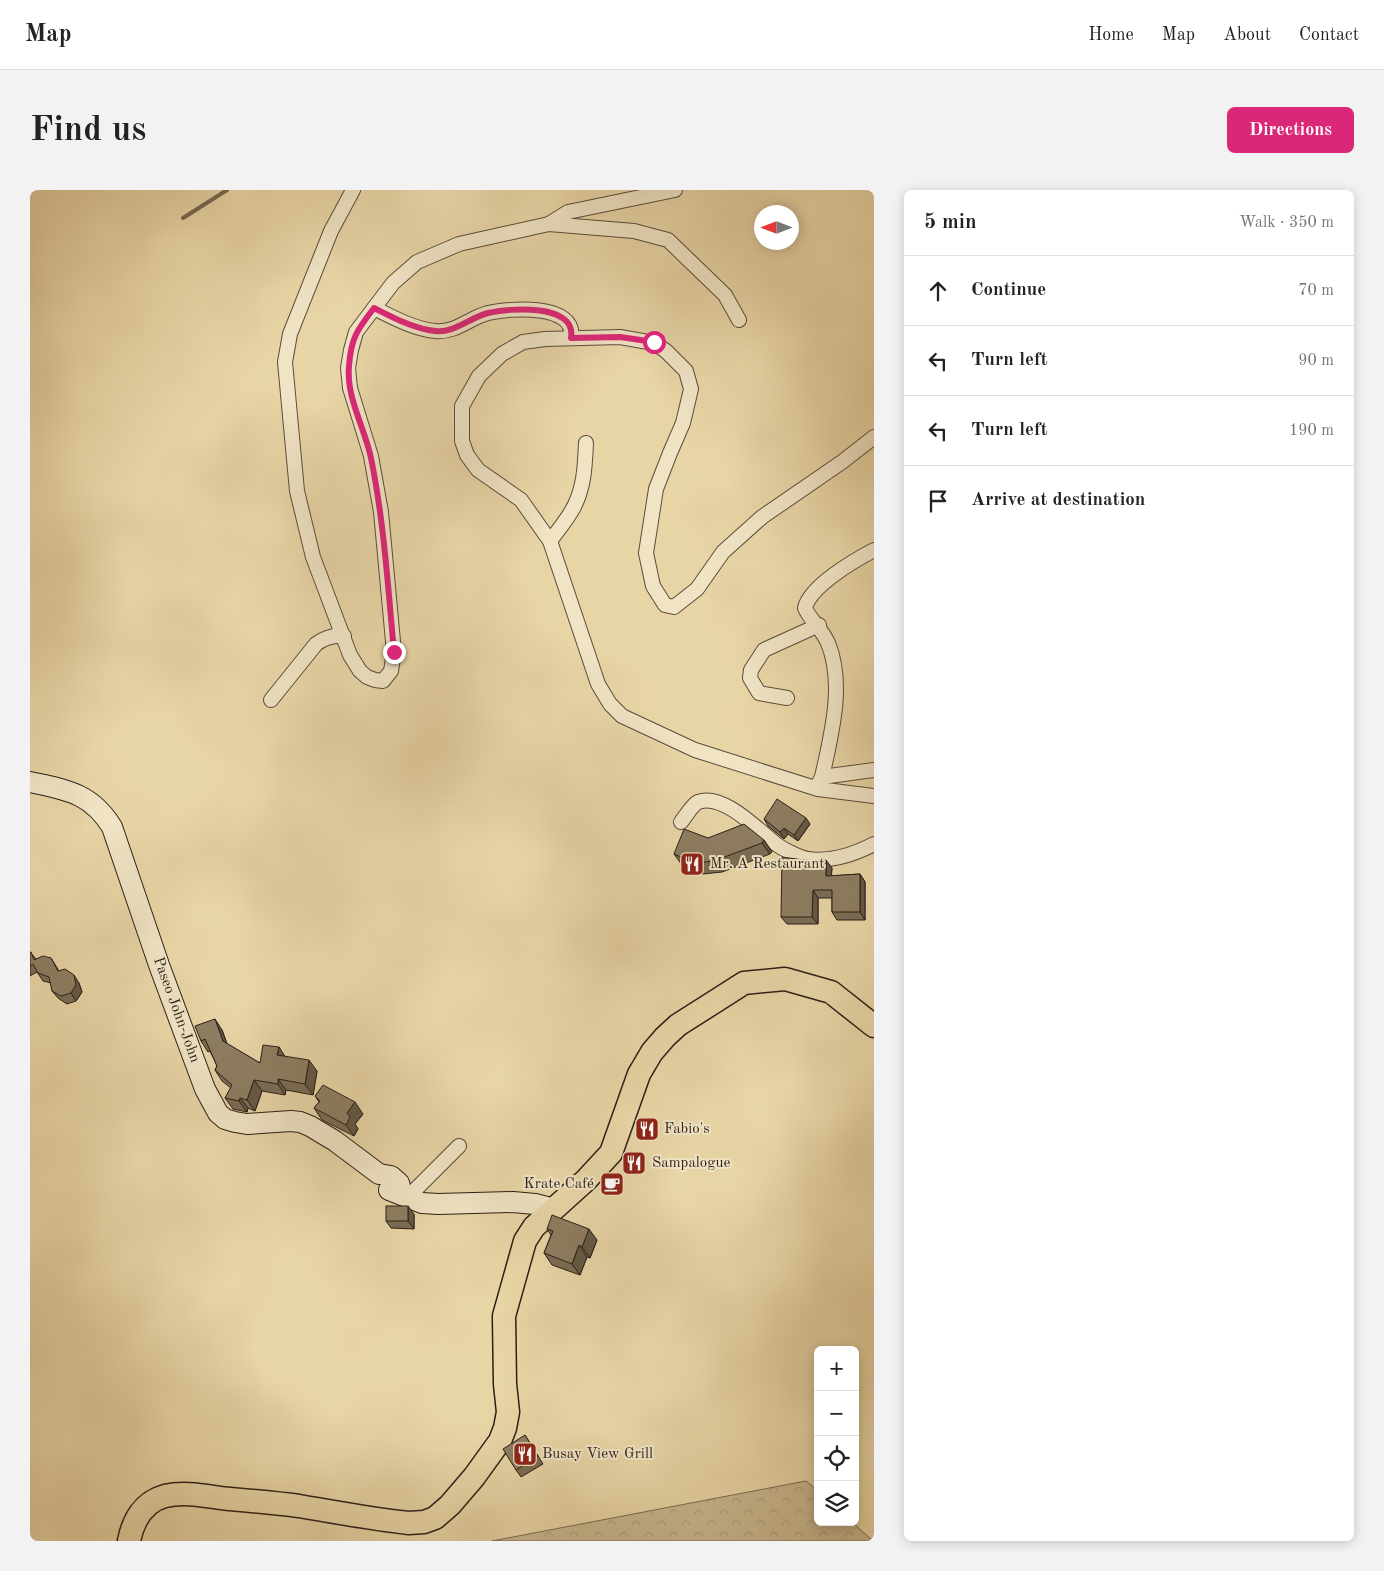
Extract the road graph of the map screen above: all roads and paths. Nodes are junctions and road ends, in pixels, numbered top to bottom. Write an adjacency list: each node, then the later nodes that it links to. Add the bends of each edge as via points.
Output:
1 (352, 190): 12 (street, via 331,231 290,334 285,362 297,491 313,557)
2 (675, 190): 3 (street, via 568,212)
3 (549, 224): 4 (street, via 459,244 417,262 393,283); 5 (street, via 634,231 668,240 725,295)
4 (374, 308): 6 (street, via 434,331 458,327 487,313 537,309 569,323); 12 (street, via 356,332 348,368 350,388 371,456 381,512 394,652 391,670 383,681 367,677 360,670 350,655)
5 (739, 320)
6 (571, 338): 7 (street, via 620,337 654,342 686,371 691,389 683,423 656,489 646,553 653,586 665,605 674,607 681,603 697,589 723,552 762,517); 9 (street, via 523,342 502,354 479,376 462,406 462,441 467,455 478,470 521,500)
7 (874, 437)
8 (586, 443): 9 (street, via 581,489 572,512)
9 (550, 541): 17 (street, via 598,684 622,716 695,750)
10 (874, 550): 11 (street, via 841,568 810,597 805,608)
11 (819, 625): 13 (street, via 764,650 751,670 750,678 759,693); 17 (street, via 828,644 835,673 833,724)
12 (344, 636): 14 (street, via 316,644)
13 (787, 698)
14 (271, 700)
15 (874, 770): 17 (street)
16 (30, 782): 23 (street, Paseo John-John, via 79,794 92,802 112,827 159,965 205,1089 218,1113 225,1119 247,1124 300,1122 324,1133 379,1174 391,1176 399,1183)
17 (820, 783): 18 (street)
18 (874, 796)
19 (681, 822): 20 (street, via 694,804 711,800 744,816 778,846 806,858 844,857)
20 (874, 844)
21 (874, 1026): 24 (main road, via 831,992 785,979 744,983 678,1025 652,1052 639,1074 611,1153)
22 (459, 1146): 23 (street)
23 (405, 1196): 24 (street, via 429,1204 513,1202)
24 (554, 1209): 25 (main road, via 534,1227 526,1241 504,1316 508,1412 505,1428 495,1448 450,1505 435,1518 408,1523 296,1506 196,1495 172,1496 156,1501 137,1515)
25 (129, 1541)

